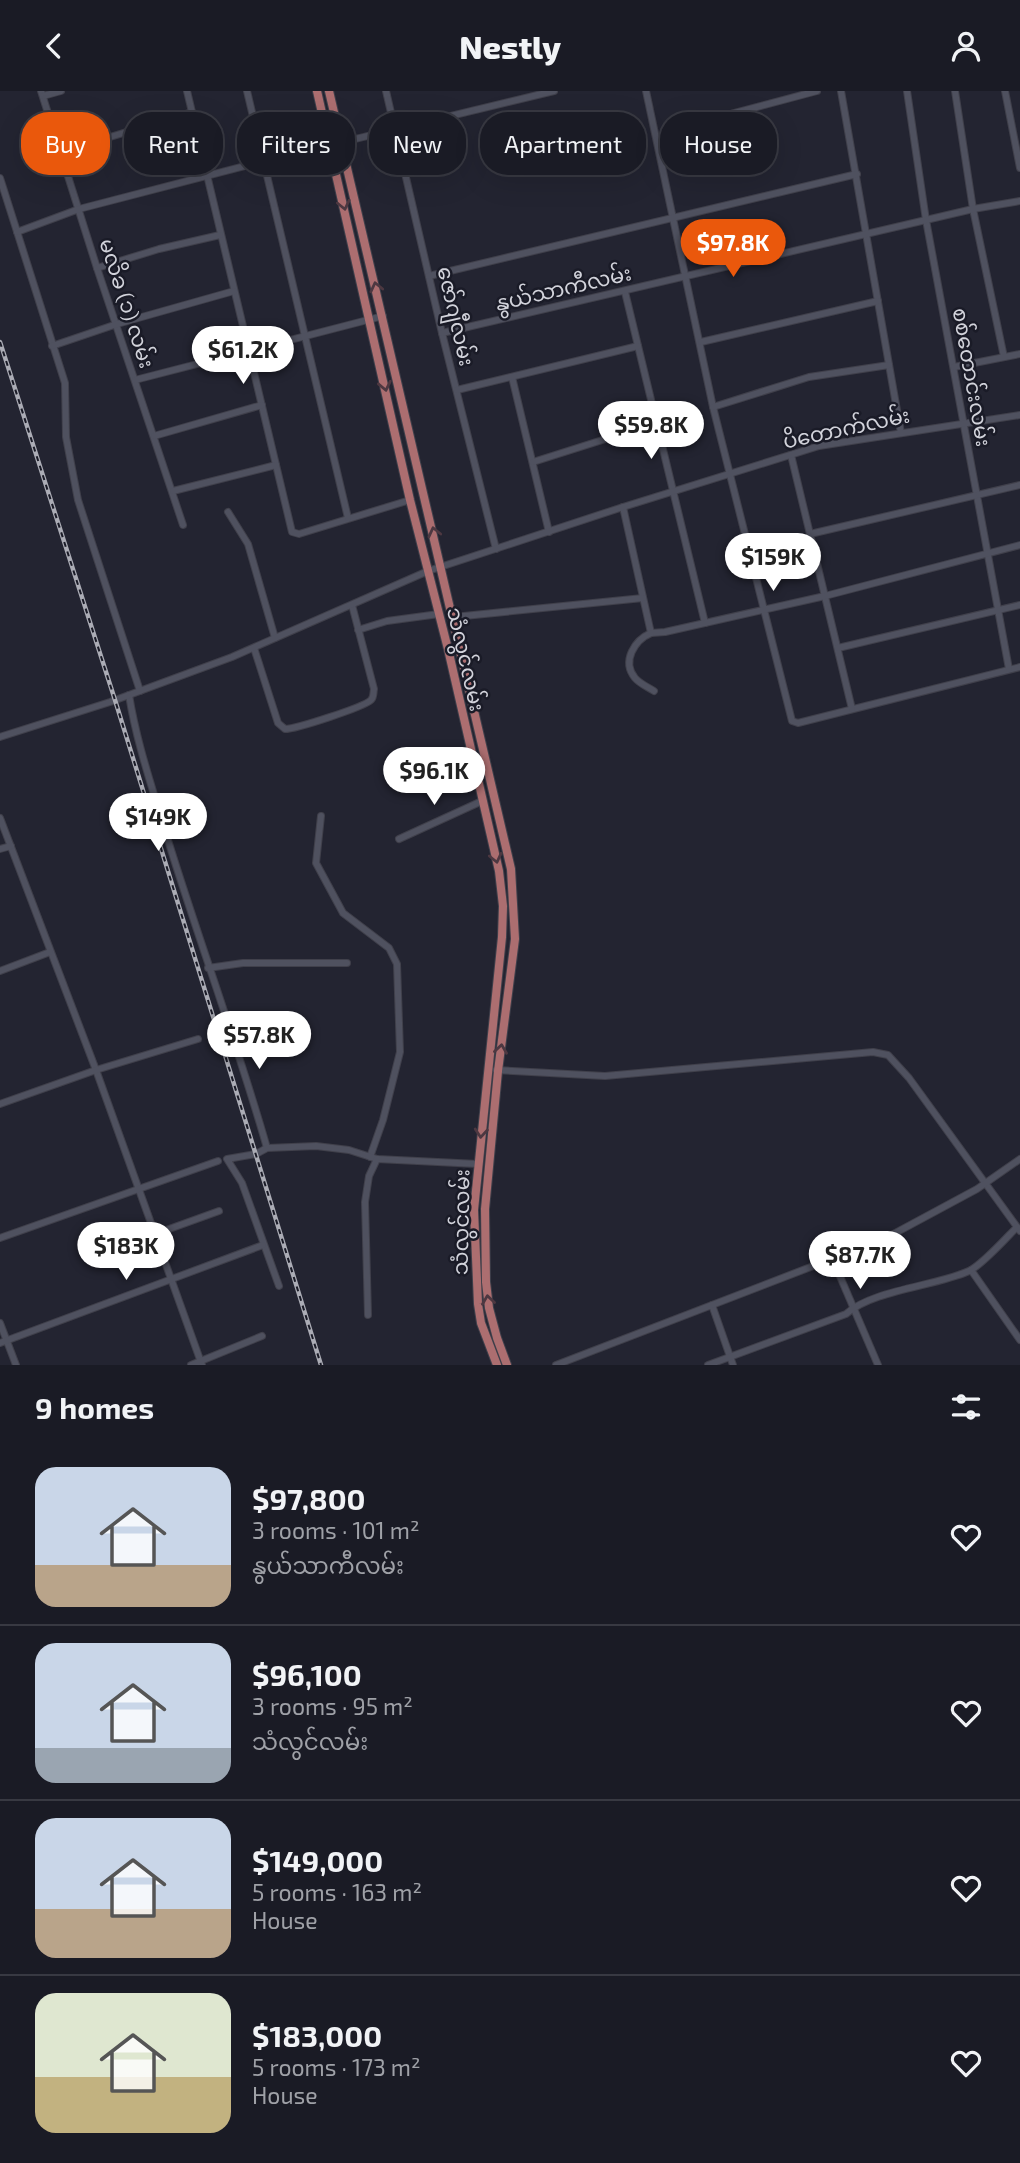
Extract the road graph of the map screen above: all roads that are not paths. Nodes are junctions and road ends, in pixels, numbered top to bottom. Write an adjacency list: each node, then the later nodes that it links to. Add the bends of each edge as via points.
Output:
1 (61, 91): 15 (street)
2 (187, 91): 18 (street)
3 (247, 91): 19 (street)
4 (317, 91): 20 (main road, သံလွင်လမ်း)
5 (329, 91): 21 (main road, သံလွင်လမ်း)
6 (386, 91): 22 (street, ဇော်ဂျီလမ်း)
7 (515, 91): 16 (street)
8 (554, 91): 16 (street)
9 (646, 91): 24 (street)
10 (817, 91): 24 (street, via 681,127)
11 (841, 91): 28 (street)
12 (907, 91): 40 (street, စစ်တောင်းလမ်း)
13 (955, 91): 38 (street)
14 (1005, 91): 25 (street)
15 (42, 94): 17 (street, မလိခ (၁) လမ်း)
16 (517, 100): 23 (street)
17 (48, 112)
18 (192, 112)
19 (252, 112)
20 (322, 112)
21 (334, 112)
22 (391, 112)
23 (466, 113)
24 (657, 140): 39 (street)
25 (1018, 147): 27 (street)
26 (237, 168): 34 (street)
27 (1020, 168)
28 (857, 174): 39 (street); 42 (street)
29 (68, 175): 37 (street, မလိခ (၁) လမ်း)
30 (267, 175): 54 (street)
31 (337, 175): 51 (main road, သံလွင်လမ်း, one-way to 51)
32 (349, 175): 50 (main road, သံလွင်လမ်း, one-way to 32)
33 (406, 175): 45 (street, ဇော်ဂျီလမ်း)
34 (207, 176): 37 (street); 43 (street)
35 (0, 177): 41 (street)
36 (1020, 201): 38 (street, နွယ်သာကီလမ်း)
37 (79, 209): 41 (street); 44 (street, မလိခ (၁) လမ်း)
38 (973, 209): 40 (street, နွယ်သာကီလမ်း); 60 (street)
39 (674, 218): 45 (street); 46 (street)
40 (926, 220): 42 (street, နွယ်သာကီလမ်း); 62 (street, စစ်တောင်းလမ်း)
41 (17, 232): 56 (street)
42 (865, 234): 46 (street, နွယ်သာကီလမ်း); 49 (street)
43 (220, 235): 44 (street); 47 (street)
44 (97, 268): 52 (street, မလိခ (၁) လမ်း)
45 (429, 275): 53 (street, ဇော်ဂျီလမ်း)
46 (686, 276): 48 (street, နွယ်သာကီလမ်း); 55 (street)
47 (234, 291): 52 (street); 58 (street)
48 (625, 292): 53 (street, နွယ်သာကီလမ်း); 57 (street)
49 (878, 301): 55 (street); 61 (street)
50 (383, 316): 51 (street); 91 (main road, သံလွင်လမ်း, one-way to 50)
51 (370, 319): 54 (street); 81 (main road, သံလွင်လမ်း, one-way to 81)
52 (117, 324): 56 (street); 64 (street, မလိခ (၁) လမ်း)
53 (442, 333): 65 (street, ဇော်ဂျီလမ်း)
54 (305, 336): 58 (street); 84 (street)
55 (701, 342): 67 (street)
56 (52, 346): 109 (street, via 65,383 65,428 78,500)
57 (638, 346): 63 (street); 69 (street)
58 (248, 350): 64 (street); 66 (street)
59 (1020, 354): 60 (street)
60 (1004, 357): 62 (street)
61 (890, 365): 67 (street, via 808,377); 71 (street)
62 (954, 367): 70 (street, စစ်တောင်းလမ်း)
63 (512, 377): 65 (street); 74 (street)
64 (135, 380): 72 (street, မလိခ (၁) လမ်း)
65 (457, 390): 89 (street, ဇော်ဂျီလမ်း)
66 (262, 405): 72 (street); 75 (street)
67 (713, 407): 76 (street)
68 (1020, 415): 70 (street, ပိတောက်လမ်း)
69 (656, 423): 74 (street); 79 (street)
70 (963, 423): 71 (street, ပိတောက်လမ်း); 80 (street, စစ်တောင်းလမ်း)
71 (901, 433): 73 (street, ပိတောက်လမ်း, via 818,446)
72 (154, 436): 78 (street, မလိခ (၁) လမ်း)
73 (791, 455): 76 (street, ပိတောက်လမ်း); 87 (street)
74 (533, 462): 86 (street)
75 (276, 465): 78 (street); 84 (street, via 295,534)
76 (730, 475): 79 (street, ပိတောက်လမ်း); 98 (street)
77 (1020, 485): 80 (street)
78 (173, 491): 85 (street, မလိခ (၁) လမ်း)
79 (672, 492): 82 (street, ပိတောက်လမ်း); 101 (street)
80 (977, 495): 87 (street); 90 (street, စစ်တောင်းလမ်း)
81 (410, 500): 84 (street); 92 (main road, သံလွင်လမ်း)
82 (622, 507): 86 (street, ပိတောက်လမ်း); 94 (street)
83 (228, 512): 104 (street, via 248,544)
84 (348, 518)
85 (183, 525)
86 (549, 531): 89 (street, ပိတောက်လမ်း)
87 (810, 534): 93 (street)
88 (1020, 545): 90 (street)
89 (495, 549): 91 (street, ပိတောက်လမ်း)
90 (988, 554): 93 (street); 97 (street, စစ်တောင်းလမ်း)
91 (442, 566): 92 (street, ပိတောက်လမ်း); 100 (main road, သံလွင်လမ်း)
92 (428, 571): 95 (street, ပိတောက်လမ်း); 99 (main road, သံလွင်လမ်း)
93 (825, 596): 98 (street); 106 (street)
94 (643, 598): 100 (street); 103 (street)
95 (352, 605): 102 (street); 104 (street, ပိတောက်လမ်း)
96 (1020, 605): 97 (street)
97 (998, 609): 106 (street); 108 (street, စစ်တောင်းလမ်း)
98 (764, 611): 101 (street); 112 (street, via 792,721)
99 (439, 614): 102 (street); 114 (main road, သံလွင်လမ်း)
100 (454, 617): 127 (main road, သံလွင်လမ်း, one-way to 100, via 515,939 513,892)
101 (705, 623): 103 (street)
102 (358, 630): 105 (street, via 374,689 370,701 290,729 278,723)
103 (652, 633): 110 (street, via 634,646 631,665 636,679)
104 (275, 638): 105 (street, ပိတောက်လမ်း)
105 (254, 647): 109 (street, ပိတောက်လမ်း)
106 (838, 648): 112 (street)
107 (1020, 667): 108 (street)
108 (1009, 669): 112 (street)
109 (140, 691): 111 (street, ပိတောက်လမ်း)
110 (654, 691)
111 (129, 695): 113 (street, ပိတောက်လမ်း); 122 (street, via 135,729)
112 (852, 709)
113 (0, 737)
114 (482, 801): 117 (street); 125 (main road, သံလွင်လမ်း, one-way to 125, via 503,906)
115 (321, 816): 130 (street, via 316,863 343,913 389,949 397,964 400,1052)
116 (0, 818): 118 (street)
117 (399, 839)
118 (10, 846): 119 (street); 120 (street)
119 (0, 849)
120 (50, 952): 123 (street); 126 (street)
121 (347, 963): 122 (street, via 243,963)
122 (208, 968): 129 (street)
123 (0, 971)
124 (198, 1039): 126 (street)
125 (487, 1069): 127 (street); 133 (main road, သံလွင်လမ်း, one-way to 133)
126 (96, 1070): 128 (street); 135 (street)
127 (498, 1071): 134 (street, via 605,1076 873,1052 888,1055); 142 (main road, သံလွင်လမ်း)
128 (0, 1104)
129 (267, 1148): 130 (street, via 316,1146); 140 (street, via 227,1159 242,1183)
130 (373, 1158): 133 (street); 150 (street, via 365,1202)
131 (1020, 1159): 134 (street)
132 (218, 1161): 135 (street)
133 (478, 1164): 143 (main road, သံလွင်လမ်း)
134 (985, 1183): 137 (street); 144 (street, via 886,1238)
135 (139, 1189): 138 (street); 139 (street)
136 (219, 1211): 138 (street)
137 (1019, 1229): 145 (street)
138 (156, 1234): 141 (street); 146 (street)
139 (0, 1238)
140 (263, 1245): 146 (street); 147 (street)
141 (122, 1246)
142 (485, 1251): 143 (main road); 161 (main road, သံလွင်လမ်း, one-way to 142, via 489,1308)
143 (475, 1252): 160 (main road, သံလွင်လမ်း, via 479,1314)
144 (833, 1260): 148 (street); 149 (street)
145 (971, 1270): 149 (street); 153 (street)
146 (172, 1280): 154 (street); 157 (street)
147 (279, 1286)
148 (712, 1305): 155 (street); 156 (street)
149 (852, 1308): 155 (street); 165 (street)
150 (368, 1315)
151 (0, 1323): 154 (street)
152 (262, 1336): 157 (street)
153 (1020, 1340)
154 (3, 1341): 158 (street)
155 (730, 1357): 163 (street); 164 (street)
156 (574, 1362): 162 (street)
157 (202, 1363): 159 (street)
158 (16, 1365)
159 (191, 1365)
160 (497, 1365)
161 (507, 1365)
162 (556, 1365)
163 (708, 1365)
164 (733, 1365)
165 (878, 1365)

